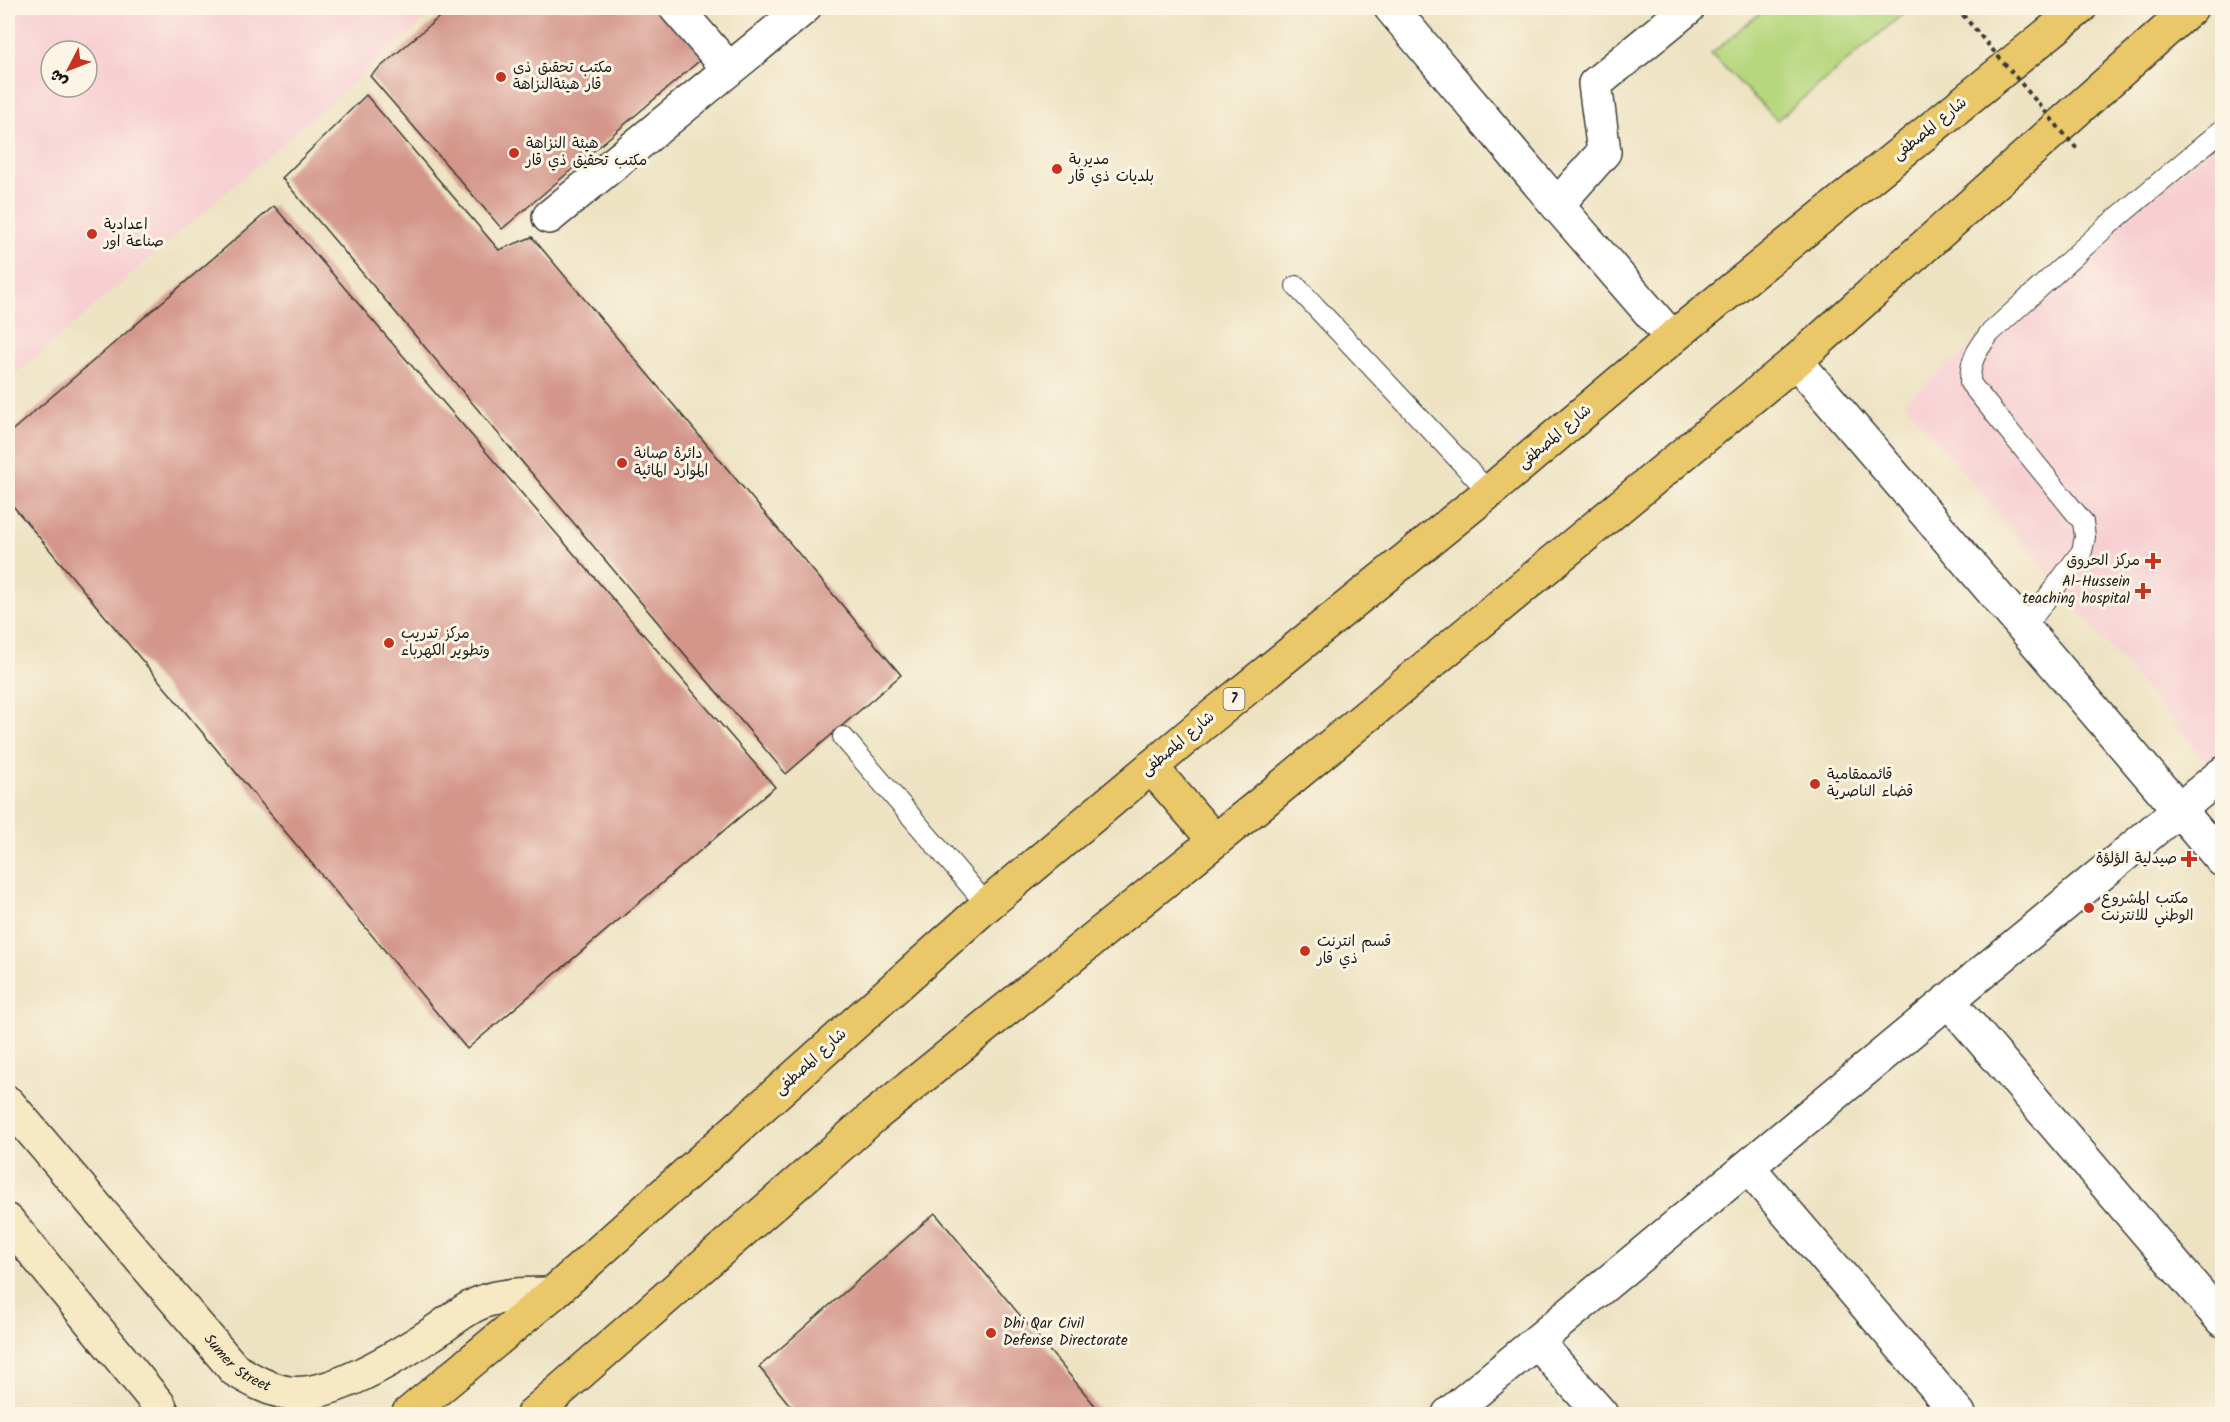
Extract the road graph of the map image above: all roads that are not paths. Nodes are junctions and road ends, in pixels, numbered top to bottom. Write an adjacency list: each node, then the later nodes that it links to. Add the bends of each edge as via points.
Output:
1 (676, 8): 7 (street)
2 (804, 8): 7 (street)
3 (1391, 8): 9 (street)
4 (1688, 8): 9 (street, via 1595,84 1604,152)
5 (2080, 8): 12 (highway, شارع المصطفى / 7)
6 (2192, 8): 13 (highway)
7 (729, 69): 10 (street)
8 (2223, 130): 15 (lane, via 2106,227 1989,334 1970,366 1971,382 2083,522 2082,552)
9 (1557, 206): 12 (street)
10 (549, 217)
11 (1296, 286): 14 (lane)
12 (1672, 338): 14 (highway, شارع المصطفى / 7)
13 (1796, 361): 15 (street); 20 (highway)
14 (1489, 492): 17 (highway, شارع المصطفى / 7)
15 (2024, 629): 19 (street)
16 (843, 737): 22 (lane)
17 (1151, 767): 20 (highway); 22 (highway, شارع المصطفى / 7)
18 (2223, 774): 19 (street)
19 (2178, 809): 21 (street); 23 (street)
20 (1215, 841): 33 (highway, via 874,1116)
21 (2223, 860)
22 (987, 905): 27 (highway, شارع المصطفى / 7)
23 (1948, 1000): 25 (street); 28 (street)
24 (8, 1103): 30 (main road, Sumer Street, via 235,1370)
25 (1748, 1167): 29 (street); 36 (street)
26 (8, 1221): 31 (main road)
27 (552, 1294): 30 (main road, Sumer Street, via 488,1300 387,1360 342,1383); 32 (highway, شارع المصطفى / 7)
28 (2223, 1320)
29 (1537, 1342): 34 (street); 35 (street)
30 (285, 1404)
31 (163, 1414)
32 (408, 1414)
33 (533, 1414)
34 (1449, 1414)
35 (1601, 1414)
36 (1959, 1414)

